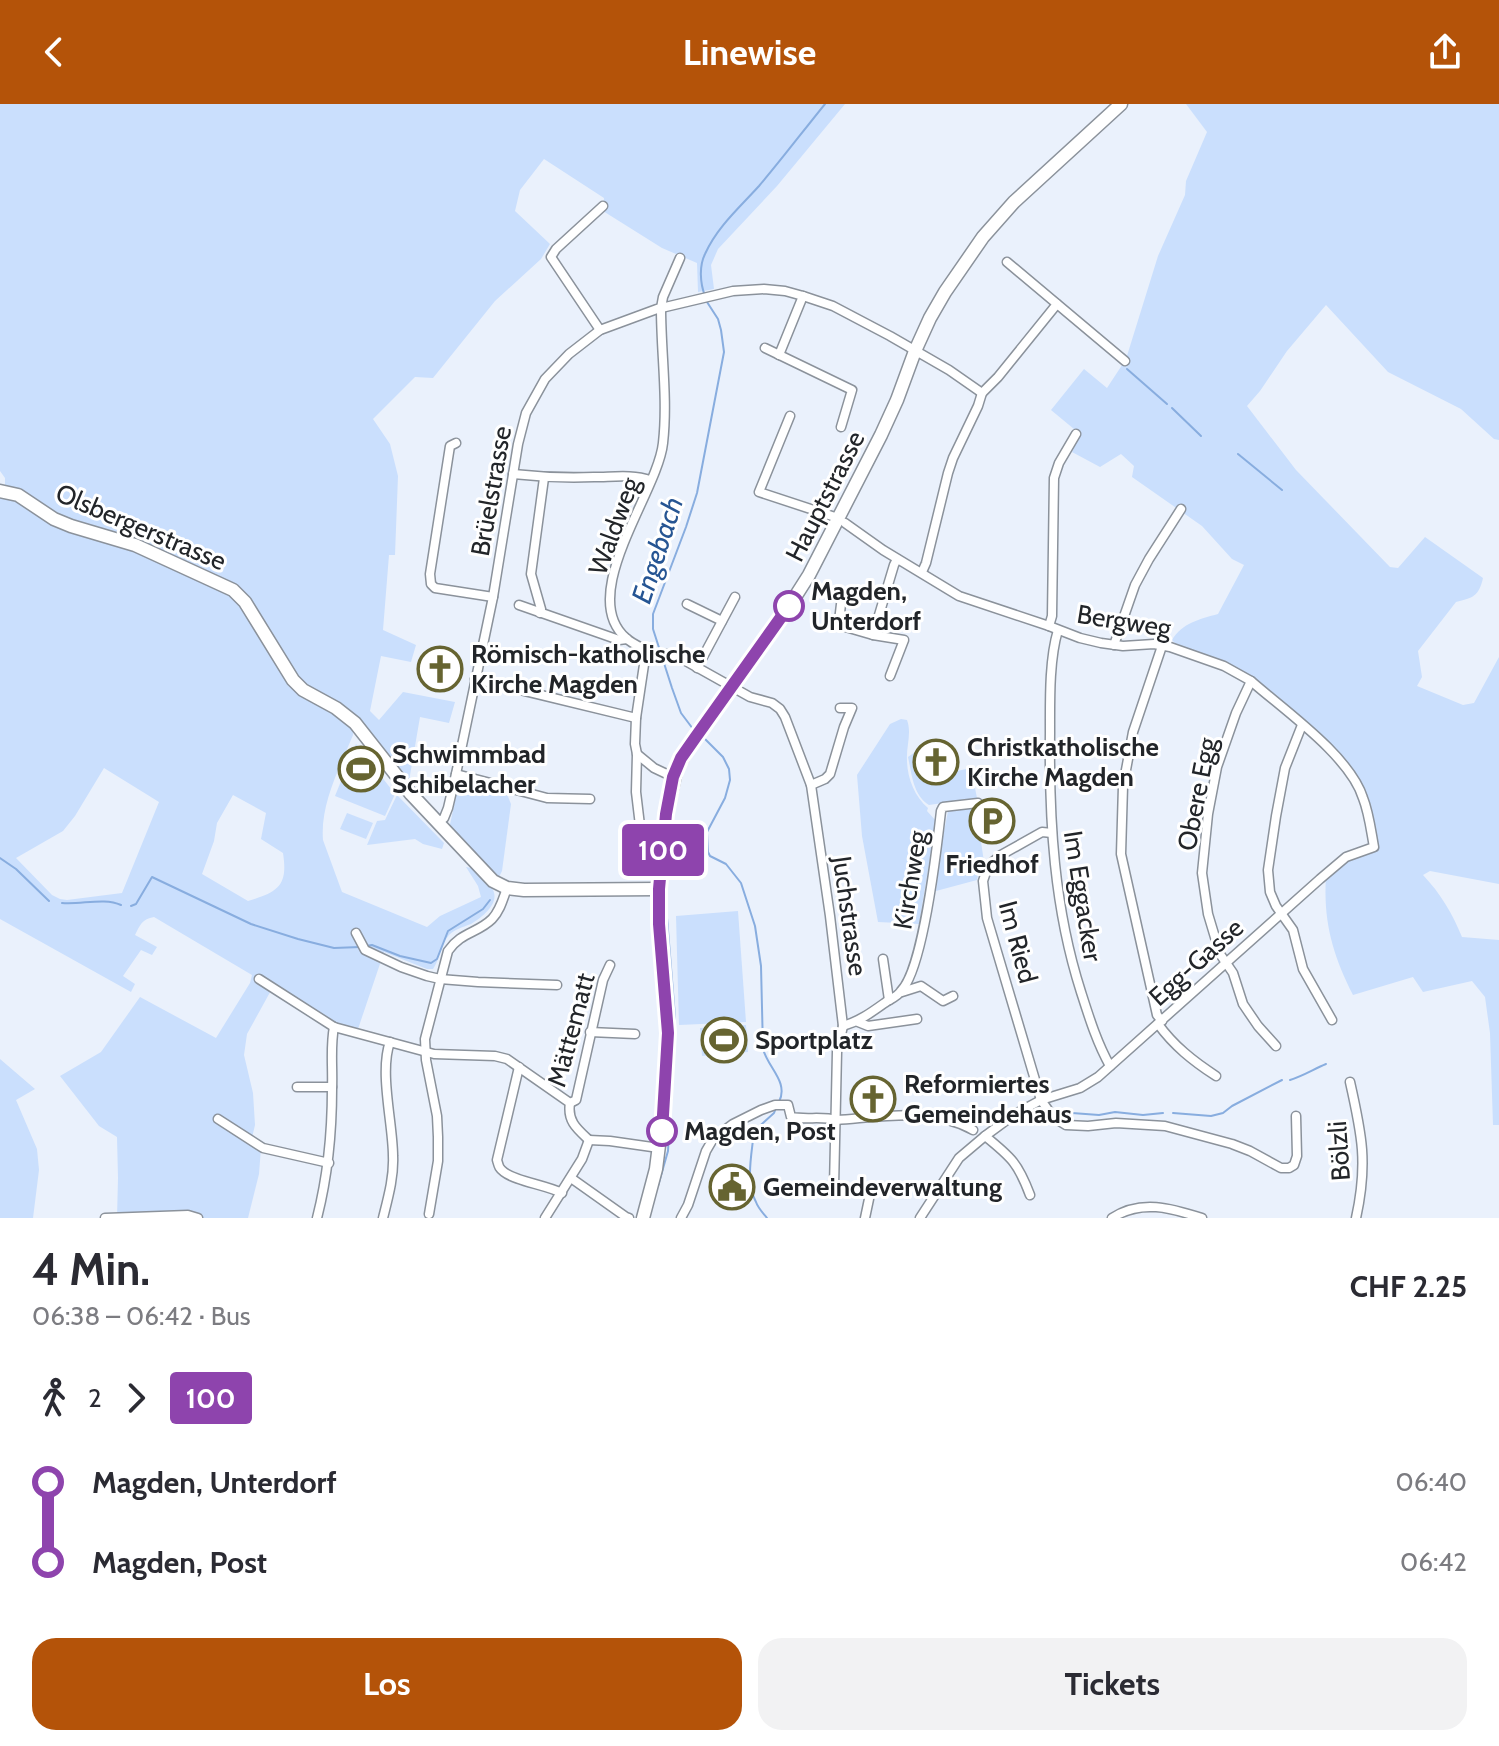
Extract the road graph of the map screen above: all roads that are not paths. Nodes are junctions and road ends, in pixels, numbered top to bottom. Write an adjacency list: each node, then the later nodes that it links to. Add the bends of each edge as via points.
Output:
1 (1121, 104): 10 (main road, Hauptstrasse, via 983,237 945,292)
2 (603, 206): 8 (street, via 551,257)
3 (680, 258): 7 (street, Waldweg)
4 (1007, 262): 6 (street)
5 (803, 296): 7 (street, Brüelstrasse, via 748,289); 10 (street, Brüelstrasse, via 833,306); 11 (street)
6 (1057, 304): 12 (street); 13 (street)
7 (661, 308): 8 (street, Brüelstrasse); 20 (street, Waldweg, via 663,444)
8 (600, 330): 18 (street, Brüelstrasse, via 563,360 537,392 526,413)
9 (765, 348): 11 (street)
10 (915, 351): 13 (street, Brüelstrasse); 23 (main road, Hauptstrasse)
11 (779, 355): 15 (street, via 852,390)
12 (1125, 361)
13 (982, 393): 25 (street, via 953,458)
14 (790, 416): 23 (street, Bergweg, via 759,492)
15 (841, 427)
16 (1076, 434): 33 (street, Im Eggacker, via 1054,478)
17 (456, 443): 27 (street, via 450,446 431,584)
18 (513, 474): 19 (street); 27 (street, Brüelstrasse)
19 (544, 478): 20 (street); 31 (street, via 531,574)
20 (650, 480): 35 (street, Waldweg, via 626,534 610,594 613,618)
21 (0, 491): 53 (main road, Olsbergerstrasse, via 18,495 54,519 135,545 233,590 293,680 355,723)
22 (1181, 509): 36 (street, via 1135,585)
23 (842, 520): 24 (street, Bergweg); 43 (main road, Hauptstrasse, via 800,591)
24 (897, 559): 25 (street, Bergweg); 34 (street)
25 (922, 572): 33 (street, Bergweg, via 959,596)
26 (842, 596): 34 (street, via 840,624)
27 (493, 597): 41 (street, Brüelstrasse)
28 (735, 597): 32 (street)
29 (687, 604): 32 (street)
30 (519, 605): 31 (street)
31 (540, 613): 35 (street)
32 (722, 621): 39 (street)
33 (1054, 628): 36 (street, Bergweg); 54 (street, Im Eggacker)
34 (873, 635): 40 (street, via 904,640)
35 (627, 639): 45 (street, Waldweg, via 642,648 645,658)
36 (1114, 645): 37 (street, Bergweg)
37 (1162, 646): 42 (street, Bergweg, via 1224,666); 73 (street, via 1133,732 1123,786 1121,854)
38 (665, 654): 39 (street, Juchstrasse)
39 (697, 668): 43 (street, Juchstrasse)
40 (890, 676)
41 (475, 679): 45 (street); 48 (street, Brüelstrasse)
42 (1251, 681): 46 (street, Bergweg); 62 (street, Obere Egg, via 1217,767 1202,873 1208,914)
43 (731, 687): 49 (main road, Hauptstrasse); 50 (street, Juchstrasse, via 780,709)
44 (840, 708): 50 (street, via 852,708 830,774)
45 (636, 718): 47 (street, Waldweg)
46 (1302, 725): 55 (street, Bergweg, via 1356,782); 59 (street, via 1285,768 1268,870 1270,892)
47 (637, 754): 49 (street); 56 (street, Waldweg)
48 (456, 774): 51 (street, via 547,798); 53 (street, Brüelstrasse, via 448,808)
49 (673, 777): 58 (main road, Hauptstrasse)
50 (811, 785): 74 (street, Juchstrasse)
51 (590, 799)
52 (978, 803): 67 (street, Kirchweg, via 941,811 916,963)
53 (438, 823): 57 (main road, Olsbergerstrasse, via 493,881)
54 (1052, 833): 81 (street, Im Eggacker, via 1070,956); 87 (street, Im Ried, via 1042,832 1001,855 988,866 983,881 987,918)
55 (1374, 847): 59 (street, Egg-Gasse, via 1346,857)
56 (644, 859)
57 (507, 888): 58 (main road); 65 (street, via 493,918 455,941)
58 (659, 889): 97 (main road, Hauptstrasse, via 668,1033)
59 (1282, 912): 62 (street, Egg-Gasse); 71 (street, via 1293,930 1303,969)
60 (356, 933): 65 (street, via 363,947)
61 (883, 959): 69 (street, Kirchweg)
62 (1226, 962): 73 (street, Egg-Gasse); 79 (street, Obere Egg, via 1243,1004)
63 (610, 965): 76 (street, Mättematt)
64 (259, 979): 75 (street)
65 (440, 979): 66 (street); 80 (street)
66 (557, 985)
67 (901, 992): 68 (street, via 921,986 943,1001); 69 (street)
68 (953, 996)
69 (889, 1000): 72 (street)
70 (917, 1019): 72 (street, via 868,1026)
71 (1332, 1020)
72 (858, 1022): 74 (street)
73 (1160, 1023): 81 (street, Egg-Gasse); 83 (street, via 1177,1047)
74 (843, 1026): 91 (street, Juchstrasse, via 837,1052)
75 (334, 1027): 78 (street); 86 (street)
76 (590, 1032): 77 (street); 88 (street, Mättematt, via 576,1100)
77 (635, 1034)
78 (390, 1042): 80 (street); 108 (street, via 393,1157)
79 (1276, 1046)
80 (425, 1050): 82 (street, via 495,1056); 104 (street, via 438,1137)
81 (1110, 1066): 87 (street, Egg-Gasse, via 1080,1088)
82 (519, 1067): 88 (street); 101 (street, via 497,1160 500,1169)
83 (1216, 1076)
84 (1350, 1082): 117 (street, Bölzli, via 1364,1152)
85 (297, 1087): 86 (street)
86 (332, 1087): 98 (street)
87 (1041, 1100): 89 (street, via 1066,1125 1165,1126 1232,1144 1281,1168 1294,1165 1297,1156); 94 (street, Egg-Gasse)
88 (570, 1103): 96 (street, via 573,1126)
89 (1296, 1116)
90 (218, 1119): 98 (street, via 263,1148)
91 (837, 1120): 93 (street, via 924,1116); 95 (street, via 791,1117 788,1105 775,1105); 100 (street, Juchstrasse)
92 (708, 1128): 95 (street)
93 (973, 1130)
94 (985, 1136): 102 (street, via 1011,1157); 114 (street, Egg-Gasse, via 959,1158)
95 (713, 1139): 112 (street)
96 (589, 1140): 97 (street); 99 (street)
97 (659, 1148): 111 (main road, Hauptstrasse)
98 (329, 1163): 107 (street)
99 (571, 1178): 101 (street); 110 (street)
100 (834, 1187)
101 (562, 1193): 109 (street)
102 (1030, 1195)
103 (869, 1199): 113 (street)
104 (429, 1214)
105 (105, 1218): 106 (street)
106 (198, 1218)
107 (317, 1218)
108 (383, 1218)
109 (545, 1218)
110 (629, 1218)
111 (643, 1218)
112 (681, 1218)
113 (865, 1218)
114 (920, 1218)
115 (1112, 1218): 116 (street, via 1140,1206)
116 (1202, 1218)
117 (1356, 1218)

